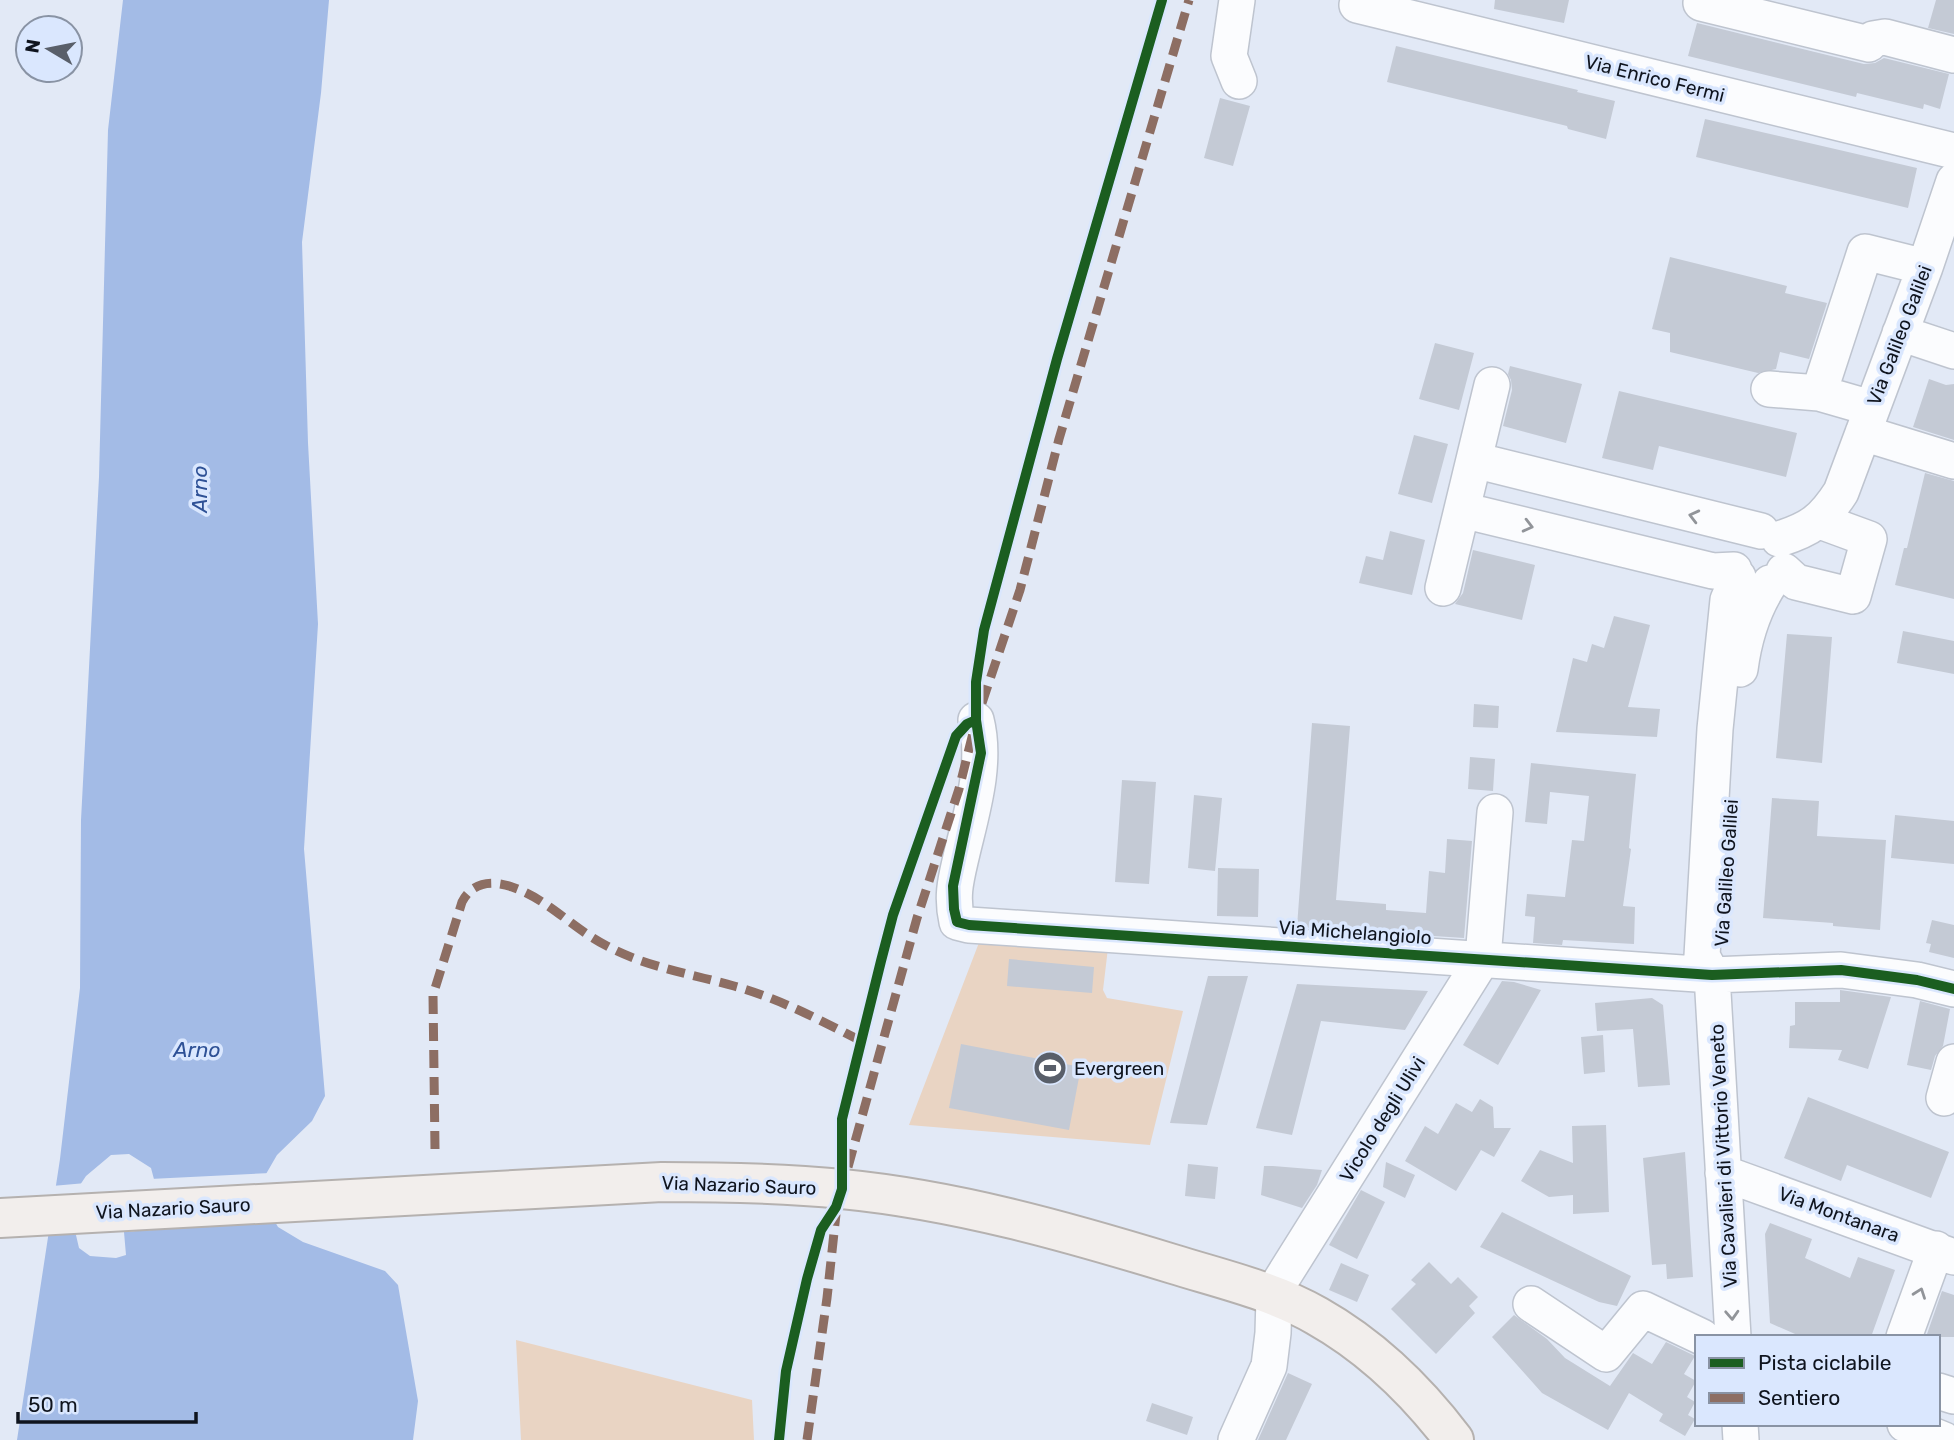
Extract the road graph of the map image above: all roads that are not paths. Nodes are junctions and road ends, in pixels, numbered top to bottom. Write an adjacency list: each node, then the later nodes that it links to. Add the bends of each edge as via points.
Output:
1 (1237, 0): 5 (street, via 1229,56)
2 (1701, 3): 4 (street, via 1869,44 1885,37)
3 (1357, 5): 6 (street, Via Enrico Fermi)
4 (1954, 55)
5 (1239, 81)
6 (1954, 151)
7 (1954, 181): 8 (street, Via Galileo Galilei)
8 (1925, 267): 9 (street, Via Galileo Galilei); 13 (street, via 1865,251)
9 (1900, 333): 10 (street); 14 (street, Via Galileo Galilei)
10 (1954, 351)
11 (1492, 385): 15 (street)
12 (1769, 389): 13 (street)
13 (1819, 393): 14 (street)
14 (1867, 421): 16 (street); 18 (street, Via Galileo Galilei, via 1841,492)
15 (1474, 460): 17 (street); 19 (street, one-way to 15)
16 (1954, 461)
17 (1462, 510): 19 (street, Via Galileo Galilei, one-way to 19, via 1713,571); 20 (street)
18 (1820, 521): 19 (street, Via Galileo Galilei); 19 (street, via 1869,539 1853,596 1796,582)
19 (1761, 562): 24 (street, Via Galileo Galilei, via 1742,654 1722,955)
20 (1443, 588)
21 (976, 720): 23 (street, Via Michelangiolo, via 981,753 953,886 957,922)
22 (1495, 812): 23 (street)
23 (1483, 958): 24 (street, Via Michelangiolo); 31 (street, Vicolo degli Ulivi)
24 (1712, 975): 25 (street, Via Michelangiolo, via 1841,970); 28 (street, Via Cavalieri di Vittorio Veneto)
25 (1954, 989)
26 (1954, 1062): 27 (street)
27 (1944, 1098)
28 (1723, 1173): 30 (street, Via Montanara); 34 (street, Via Cavalieri di Vittorio Veneto, one-way to 34)
29 (0, 1218): 31 (main road, Via Nazario Sauro, via 724,1182 842,1189 903,1198 1032,1223)
30 (1945, 1253): 35 (street, one-way to 30)
31 (1278, 1288): 37 (street, via 1269,1366); 38 (main road, Via Nazario Sauro, via 1371,1353 1422,1401)
32 (1531, 1304): 33 (street, via 1606,1354 1643,1309)
33 (1698, 1335)
34 (1733, 1335)
35 (1905, 1335)
36 (1910, 1426): 39 (street)
37 (1237, 1440)
38 (1454, 1440)
39 (1944, 1440)

